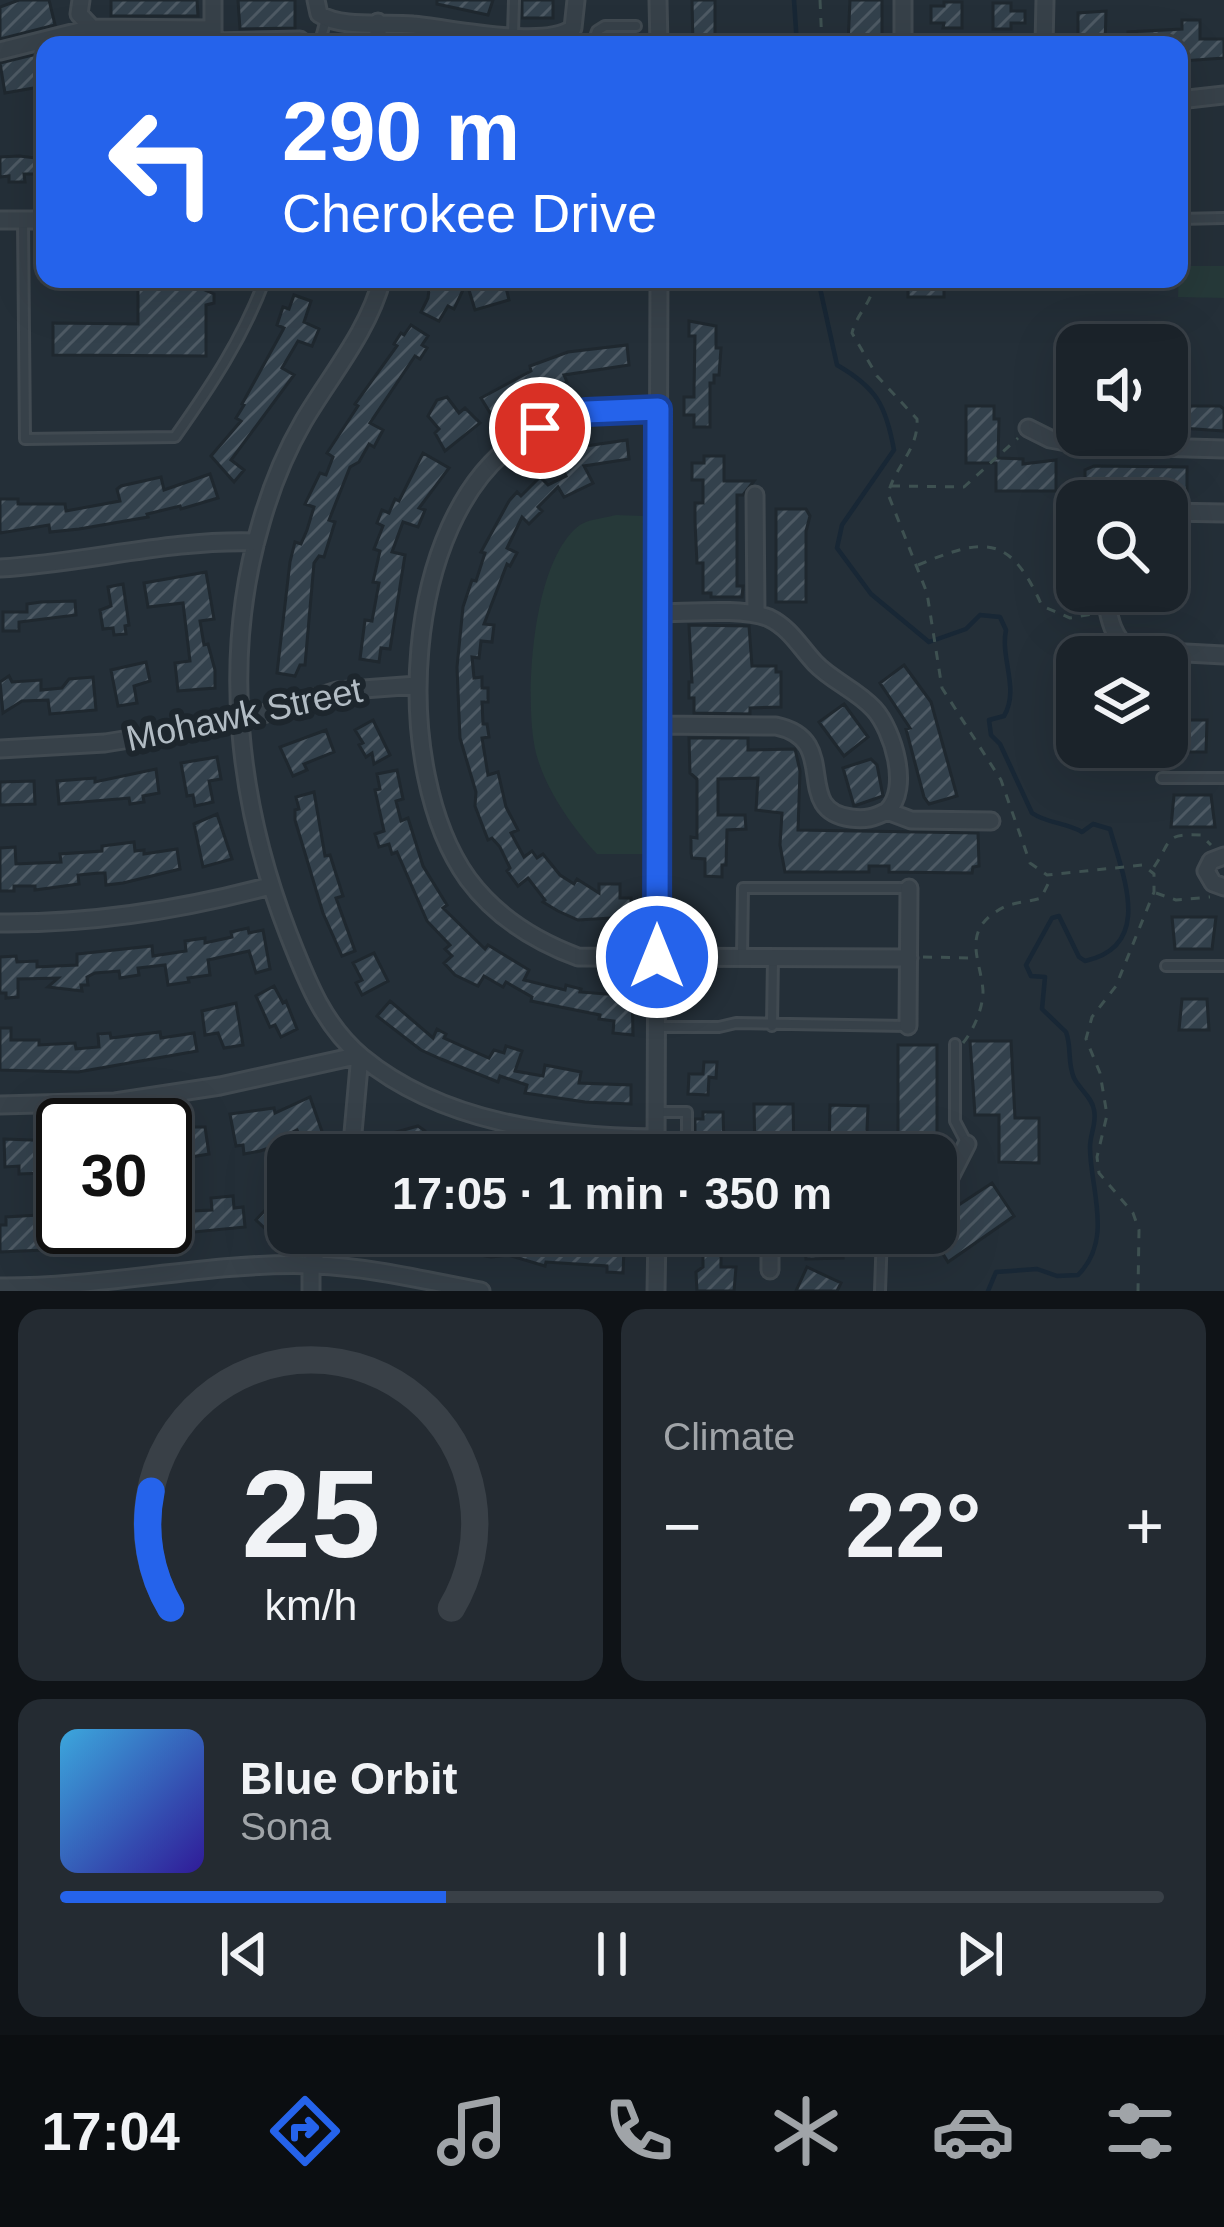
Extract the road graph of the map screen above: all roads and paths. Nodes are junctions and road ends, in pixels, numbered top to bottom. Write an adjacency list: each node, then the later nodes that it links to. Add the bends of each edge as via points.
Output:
1 (80, 0): 13 (street, via 79,14)
2 (213, 0): 17 (street)
3 (316, 0): 10 (street)
4 (514, 0): 21 (lane)
5 (576, 0): 14 (street)
6 (658, 0): 24 (street)
7 (820, 0): 25 (path)
8 (903, 0): 26 (street)
9 (1045, 0): 27 (street)
10 (326, 19): 11 (street); 18 (lane)
11 (378, 22): 19 (street); 20 (street)
12 (635, 26): 23 (lane, via 605,26)
13 (92, 28): 15 (street); 16 (street)
14 (573, 28): 21 (street); 22 (lane)
15 (60, 36)
16 (180, 36)
17 (213, 36)
18 (321, 36)
19 (378, 36)
20 (442, 36): 21 (street)
21 (513, 36)
22 (585, 36)
23 (597, 36)
24 (658, 36)
25 (821, 36)
26 (903, 36)
27 (1044, 36)
28 (36, 42): 29 (street)
29 (0, 51)
30 (1224, 95): 31 (street)
31 (1188, 99)
32 (1188, 218): 33 (lane)
33 (1224, 218)
34 (0, 220): 35 (street)
35 (23, 220): 36 (street); 37 (lane, via 25,439 175,436 223,369)
36 (36, 220)
37 (262, 288)
38 (378, 288): 48 (street, via 289,449)
39 (659, 288): 41 (street)
40 (872, 288): 44 (path, via 852,333 918,426)
41 (658, 409): 55 (street); 58 (street, via 561,419 518,441 474,483 430,591)
42 (1028, 428): 43 (street, via 1083,446); 44 (path, via 964,487)
43 (1224, 449)
44 (890, 486): 49 (path)
45 (755, 495): 56 (street)
46 (1188, 512): 47 (street)
47 (1224, 513)
48 (256, 542): 50 (street, via 180,543); 59 (street)
49 (916, 566): 51 (path, via 984,545 1026,571 1042,606); 68 (path, via 946,697 1001,780 1030,863)
50 (0, 568)
51 (1056, 612)
52 (1056, 612): 53 (path)
53 (1103, 612)
54 (1108, 612): 57 (street, via 1129,650)
55 (658, 613): 56 (street); 60 (street)
56 (756, 614): 64 (street, via 781,625 877,712 899,782)
57 (1224, 655)
58 (417, 685): 59 (street, Mohawk Street, via 337,691); 74 (street, via 437,817 455,860 488,903 531,936 578,957)
59 (240, 721): 61 (street, Mohawk Street, via 105,743); 69 (street, via 248,799)
60 (657, 725): 64 (street, via 793,730 814,756 825,808 865,820); 74 (street)
61 (0, 749)
62 (1162, 778): 63 (lane)
63 (1224, 778)
64 (887, 811): 65 (street, via 910,820)
65 (991, 821)
66 (1221, 856): 67 (path, via 1202,835 1180,834); 70 (street, via 1206,871)
67 (1152, 869): 68 (path); 72 (path)
68 (1052, 874): 78 (path, via 1041,898 989,918)
69 (270, 886): 73 (street, via 126,917); 85 (street, via 317,1002)
70 (1222, 886): 72 (path, via 1203,899)
71 (909, 888): 75 (lane, via 742,888); 77 (street)
72 (1154, 892): 105 (path, via 1086,1039 1107,1115 1099,1173 1138,1230)
73 (0, 923)
74 (657, 957): 75 (street); 83 (street)
75 (742, 957): 76 (street)
76 (773, 957): 77 (street); 81 (lane)
77 (909, 958): 78 (path); 82 (street)
78 (975, 958): 84 (path, via 980,1009 965,1043)
79 (1166, 966): 80 (lane)
80 (1224, 966)
81 (772, 1026): 82 (lane); 83 (lane)
82 (908, 1026)
83 (656, 1027): 87 (street)
84 (955, 1044): 92 (lane, via 955,1121)
85 (360, 1055): 86 (street, via 115,1102); 88 (street); 89 (street, via 408,1087 486,1117)
86 (0, 1105)
87 (655, 1112): 90 (street); 91 (lane, via 687,1112)
88 (353, 1134)
89 (564, 1134)
90 (655, 1134)
91 (687, 1134)
92 (967, 1144): 93 (street)
93 (957, 1164)
94 (316, 1254): 98 (street)
95 (657, 1254): 103 (street)
96 (770, 1254): 99 (street)
97 (881, 1254): 104 (lane)
98 (311, 1265): 100 (street); 101 (street); 102 (street)
99 (770, 1270)
100 (0, 1287)
101 (311, 1291)
102 (481, 1291)
103 (656, 1291)
104 (880, 1291)
105 (1138, 1291)

